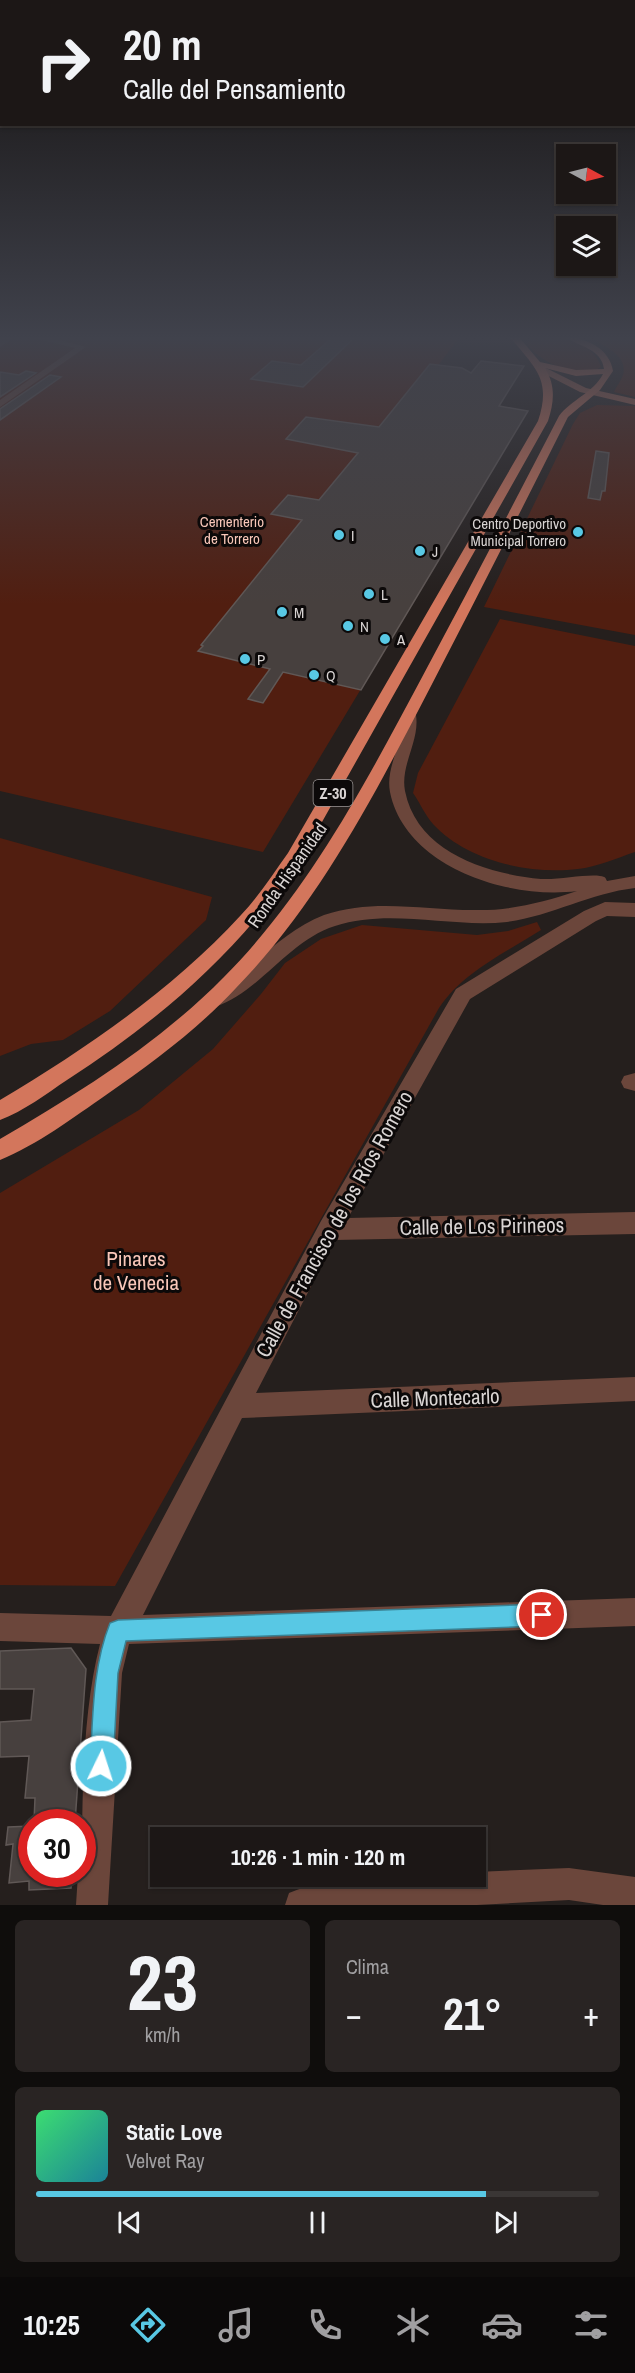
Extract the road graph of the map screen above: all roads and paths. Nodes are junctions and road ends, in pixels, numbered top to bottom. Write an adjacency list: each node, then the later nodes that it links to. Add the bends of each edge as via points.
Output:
1 (541, 426): 8 (highway, Ronda Hispanidad / Z-30, via 322,812 250,917 157,1007 100,1049)
2 (559, 426): 3 (highway, Ronda Hispanidad / Z-30)
3 (409, 715): 4 (street, via 411,730 399,762 398,800 411,826 436,850 477,873 532,885 590,884); 7 (highway, Ronda Hispanidad / Z-30, via 311,884 267,941)
4 (635, 871)
5 (635, 882): 7 (street, via 542,909 499,916 365,913 317,926 294,939 240,985)
6 (635, 910): 11 (street, Calle de Francisco de los Ríos Romero, via 605,909 590,916 463,994)
7 (213, 999): 9 (highway, Ronda Hispanidad / Z-30, via 174,1033 64,1113)
8 (0, 1110)
9 (0, 1150)
10 (635, 1223): 11 (street, Calle de Los Pirineos)
11 (329, 1229): 13 (street, Calle de Francisco de los Ríos Romero)
12 (635, 1389): 13 (street, Calle Montecarlo)
13 (235, 1406): 16 (street, Calle de Francisco de los Ríos Romero)
14 (635, 1612): 16 (street)
15 (0, 1627): 16 (street)
16 (118, 1630): 18 (street, Calle de Francisco de los Ríos Romero, via 107,1673)
17 (635, 1893): 19 (street, via 569,1884 352,1895)
18 (92, 1905)
19 (301, 1905)

